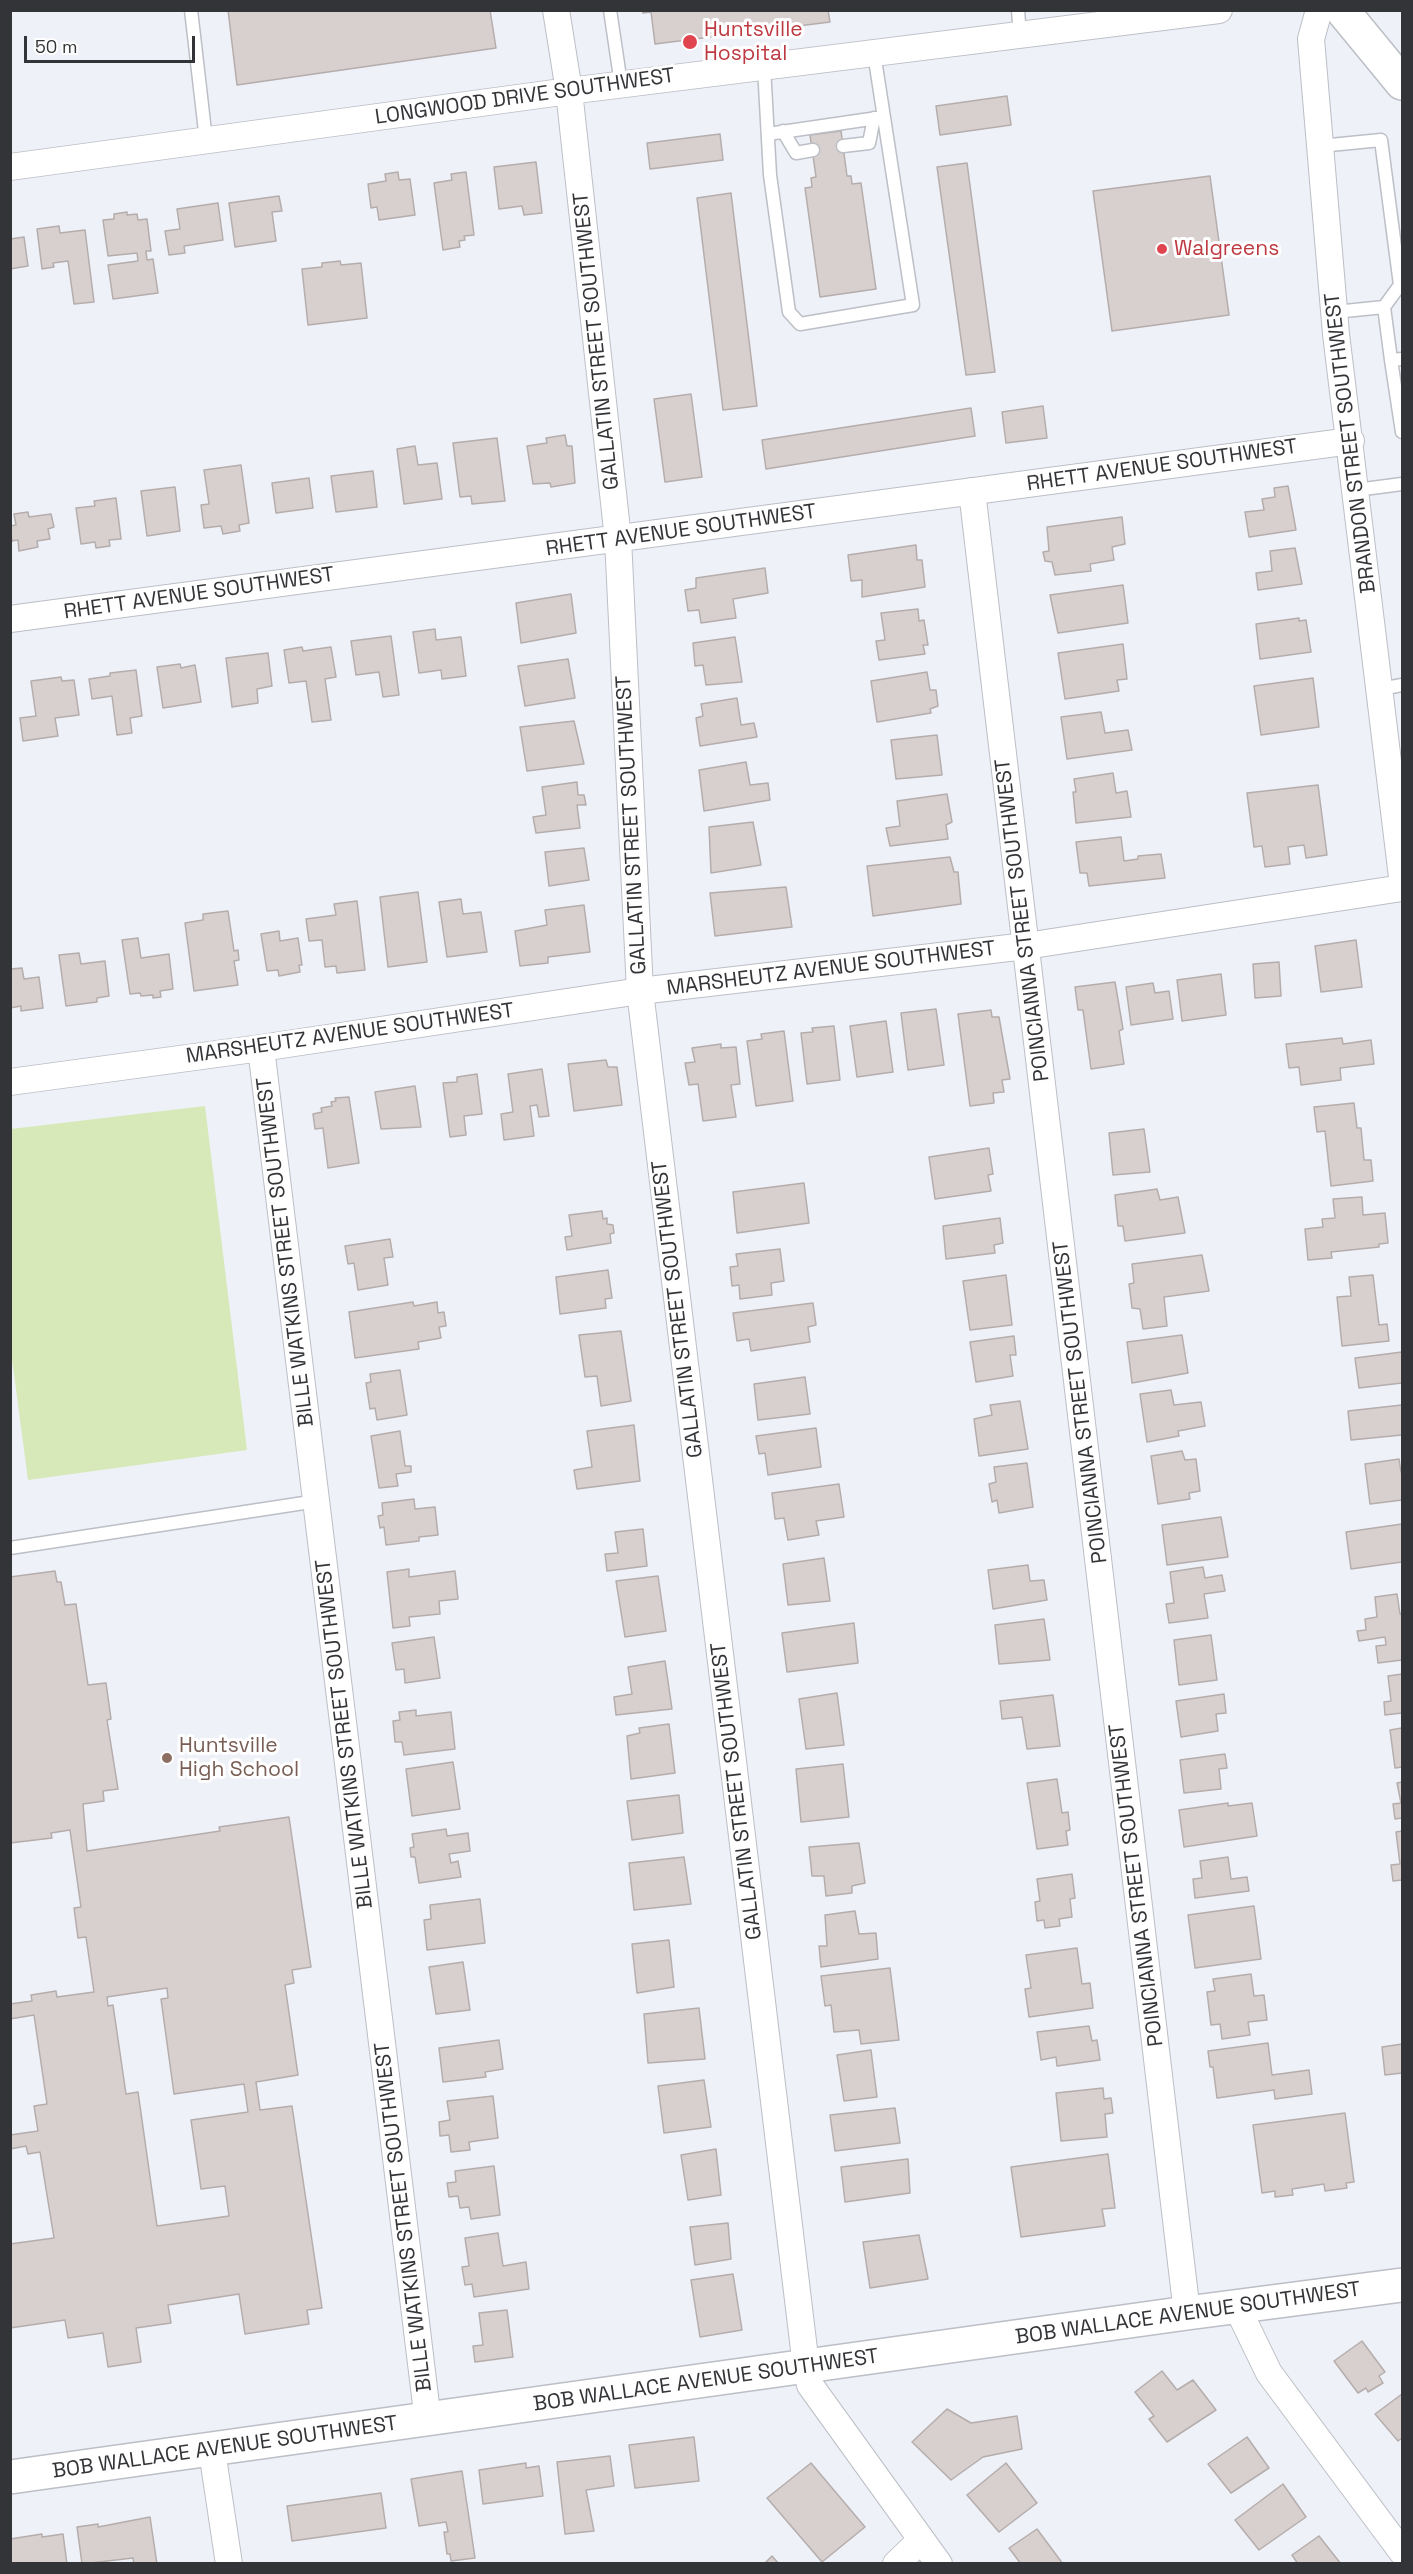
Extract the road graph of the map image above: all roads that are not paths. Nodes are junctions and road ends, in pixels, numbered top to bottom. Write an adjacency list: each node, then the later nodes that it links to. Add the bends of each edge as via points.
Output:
1 (191, 10): 17 (lane)
2 (556, 10): 13 (street, GALLATIN STREET SOUTHWEST)
3 (610, 10): 12 (lane)
4 (1220, 10): 7 (street, LONGWOOD DRIVE SOUTHWEST)
5 (1319, 10): 19 (street, BRANDON STREET SOUTHWEST, via 1311,39)
6 (1342, 10): 11 (main road)
7 (1114, 17): 8 (street, LONGWOOD DRIVE SOUTHWEST)
8 (1019, 23): 9 (street, LONGWOOD DRIVE SOUTHWEST)
9 (874, 53): 10 (street, LONGWOOD DRIVE SOUTHWEST); 14 (lane)
10 (764, 67): 12 (street, LONGWOOD DRIVE SOUTHWEST); 16 (lane)
11 (1402, 83)
12 (621, 84): 13 (street, LONGWOOD DRIVE SOUTHWEST)
13 (569, 90): 17 (street, LONGWOOD DRIVE SOUTHWEST); 31 (street, GALLATIN STREET SOUTHWEST)
14 (879, 118): 15 (lane); 16 (lane, via 913,305 800,324 789,312); 18 (lane, via 869,143)
15 (783, 131): 16 (lane); 20 (lane, via 796,153)
16 (768, 134)
17 (206, 140): 21 (street, LONGWOOD DRIVE SOUTHWEST)
18 (843, 146)
19 (1320, 147): 22 (lane, via 1381,140); 24 (street, BRANDON STREET SOUTHWEST)
20 (813, 150)
21 (10, 167)
22 (1401, 284): 23 (lane)
23 (1384, 307): 24 (lane); 25 (lane)
24 (1335, 312): 27 (street, BRANDON STREET SOUTHWEST)
25 (1397, 359): 26 (lane)
26 (1402, 432)
27 (1351, 441): 29 (street, BRANDON STREET SOUTHWEST); 30 (street, RHETT AVENUE SOUTHWEST)
28 (1402, 484): 29 (lane)
29 (1356, 490): 33 (street, BRANDON STREET SOUTHWEST)
30 (972, 491): 31 (street, RHETT AVENUE SOUTHWEST); 36 (street, POINCIANNA STREET SOUTHWEST)
31 (618, 539): 32 (street, RHETT AVENUE SOUTHWEST); 37 (street, GALLATIN STREET SOUTHWEST)
32 (10, 619)
33 (1391, 687): 34 (street, BRANDON STREET SOUTHWEST)
34 (1402, 877)
35 (1402, 888): 36 (street, MARSHEUTZ AVENUE SOUTHWEST)
36 (1026, 946): 37 (street, MARSHEUTZ AVENUE SOUTHWEST); 44 (street, POINCIANNA STREET SOUTHWEST)
37 (640, 991): 38 (street, MARSHEUTZ AVENUE SOUTHWEST); 45 (street, GALLATIN STREET SOUTHWEST)
38 (261, 1048): 39 (street, MARSHEUTZ AVENUE SOUTHWEST); 40 (street, BILLE WATKINS STREET SOUTHWEST)
39 (10, 1082)
40 (316, 1501): 41 (lane); 46 (street, BILLE WATKINS STREET SOUTHWEST)
41 (10, 1548)
42 (1402, 2285): 43 (main road, BOB WALLACE AVENUE SOUTHWEST)
43 (1238, 2307): 44 (main road, BOB WALLACE AVENUE SOUTHWEST); 50 (street, via 1269,2373)
44 (1187, 2313): 45 (main road, BOB WALLACE AVENUE SOUTHWEST)
45 (806, 2366): 46 (main road, BOB WALLACE AVENUE SOUTHWEST); 49 (street, GALLATIN STREET SOUTHWEST, via 810,2385)
46 (428, 2421): 47 (main road, BOB WALLACE AVENUE SOUTHWEST)
47 (212, 2451): 48 (main road, BOB WALLACE AVENUE SOUTHWEST); 51 (street)
48 (10, 2477)
49 (921, 2540): 52 (street); 53 (street, GALLATIN STREET SOUTHWEST)
50 (1402, 2552)
51 (229, 2564)
52 (896, 2564)
53 (939, 2564)

